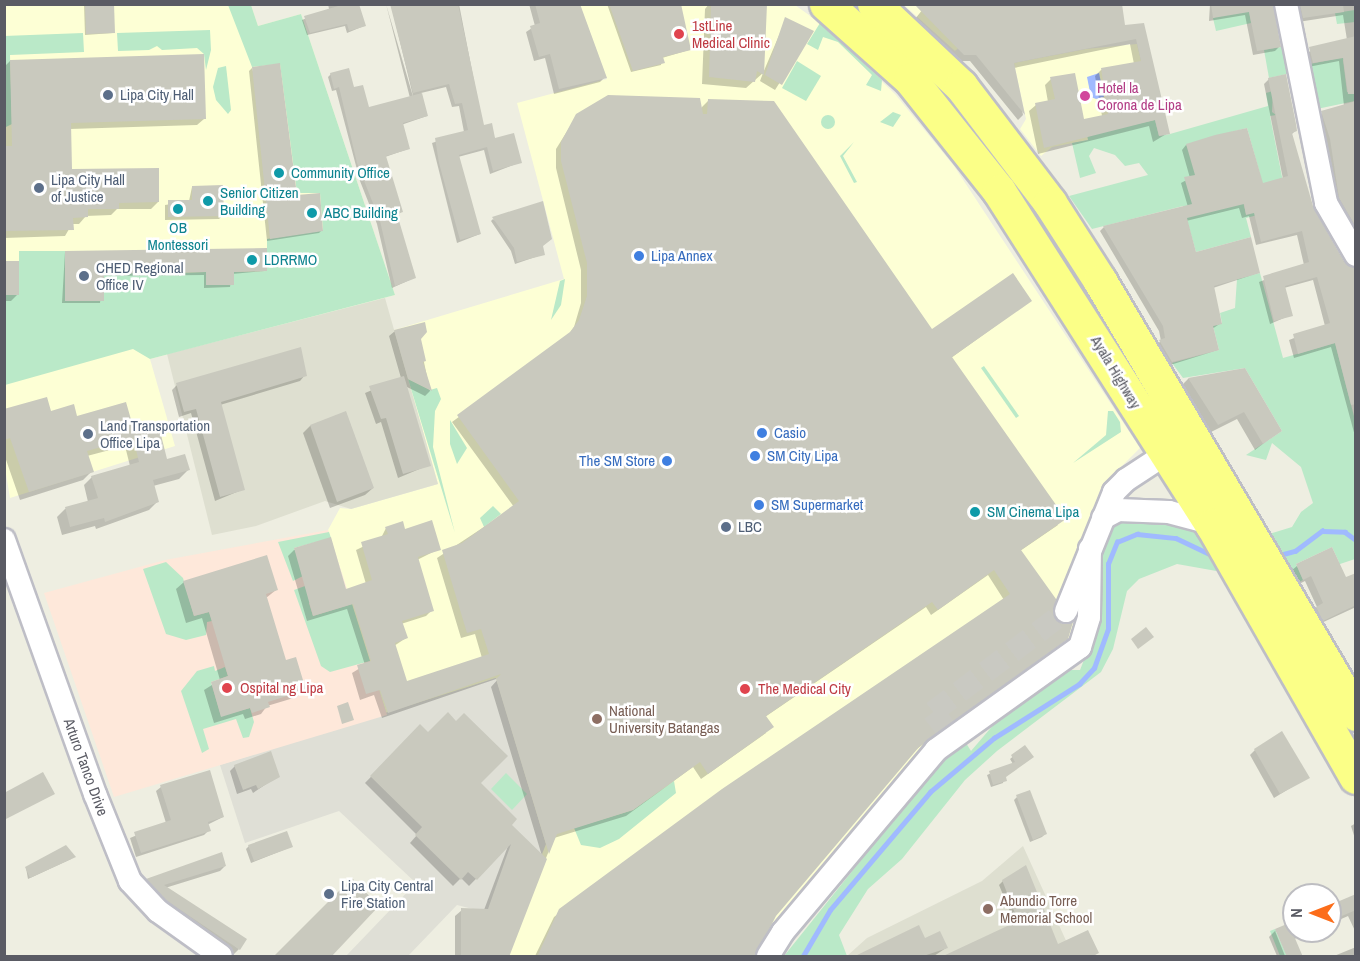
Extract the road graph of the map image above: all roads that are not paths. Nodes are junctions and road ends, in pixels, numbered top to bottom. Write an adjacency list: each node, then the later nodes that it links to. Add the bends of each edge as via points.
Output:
1 (826, 4): 5 (highway, Ayala Highway, via 909,79 977,160 1078,309)
2 (874, 4): 5 (highway, Ayala Highway, via 961,86 1018,158 1087,259)
3 (1286, 4): 4 (street, via 1326,203)
4 (1356, 255)
5 (1179, 445): 6 (street, via 1120,486); 7 (highway, Ayala Highway); 11 (highway, Ayala Highway, via 1244,524)
6 (1103, 518): 7 (street, via 1115,510 1169,512); 9 (street)
7 (1211, 524): 12 (highway, Ayala Highway)
8 (4, 540): 13 (street, Arturo Tanco Drive, via 94,794 130,880 158,911)
9 (1090, 549): 10 (street); 14 (street, via 1089,617 1080,647 954,730 783,932)
10 (1066, 611)
11 (1356, 714)
12 (1356, 777)
13 (221, 957)
14 (768, 957)

